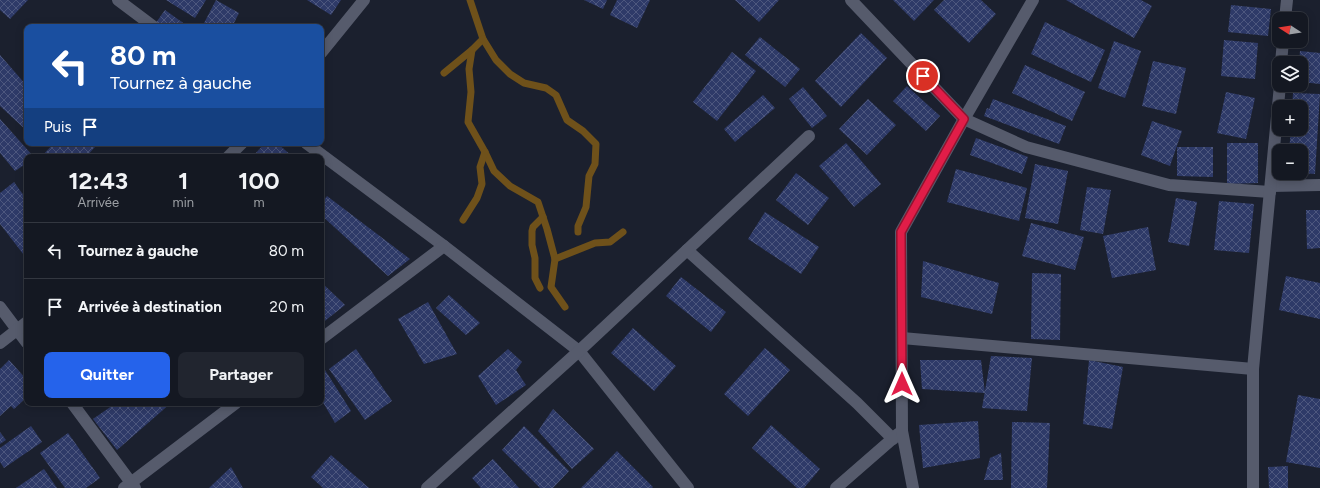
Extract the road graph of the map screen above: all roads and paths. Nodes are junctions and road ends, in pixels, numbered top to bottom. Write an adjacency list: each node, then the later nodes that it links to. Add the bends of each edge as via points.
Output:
1 (118, 0): 7 (street)
2 (364, 0): 8 (street)
3 (852, 0): 10 (street)
4 (1034, 0): 10 (street)
5 (1287, 0): 6 (street)
6 (1286, 12)
7 (150, 24)
8 (324, 49)
9 (1279, 92): 18 (street)
10 (964, 119): 18 (street, via 1026,147 1169,185); 24 (street, via 901,232)
11 (809, 136): 20 (street)
12 (239, 146): 14 (street)
13 (310, 146): 15 (street)
14 (231, 154)
15 (321, 154)
16 (324, 156): 19 (street)
17 (1320, 185): 18 (street)
18 (1270, 189): 27 (street)
19 (444, 246): 23 (street); 26 (street)
20 (687, 250): 26 (street); 31 (street, via 857,402)
21 (0, 307): 22 (street)
22 (22, 326): 25 (street)
23 (324, 337)
24 (902, 338): 27 (street); 30 (street)
25 (0, 343)
26 (579, 351): 33 (street); 34 (street)
27 (1253, 368): 37 (street)
28 (74, 406): 32 (street)
29 (232, 406): 32 (street)
30 (902, 431): 31 (street); 36 (street)
31 (893, 439): 35 (street)
32 (130, 486)
33 (427, 488)
34 (688, 488)
35 (836, 488)
36 (913, 488)
37 (1253, 488)

